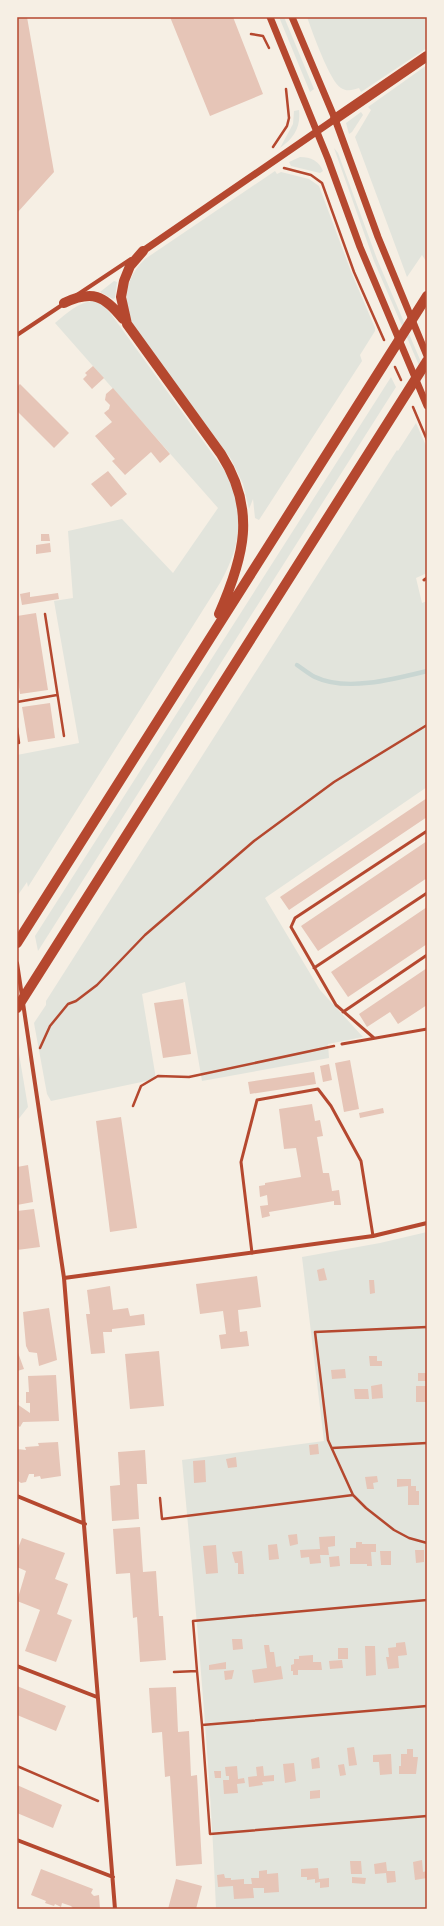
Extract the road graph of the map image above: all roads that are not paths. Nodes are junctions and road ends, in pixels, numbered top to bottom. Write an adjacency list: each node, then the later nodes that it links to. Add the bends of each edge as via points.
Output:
1 (270, 17): 5 (street)
2 (292, 17): 4 (street)
3 (427, 56): 4 (main road)
4 (335, 119): 5 (street); 11 (street, via 378,237)
5 (317, 132): 6 (street); 13 (street, via 360,248)
6 (143, 251): 8 (street); 9 (main road, via 130,266 124,281 121,297)
7 (424, 300): 14 (main road, via 389,363)
8 (64, 303): 9 (main road, via 81,296 96,296 114,308); 10 (street)
9 (127, 324): 14 (main road, via 222,454 241,497 244,515 241,554 226,598)
10 (17, 335)
11 (427, 356)
12 (427, 362): 21 (main road)
13 (427, 406)
14 (205, 644): 17 (main road)
15 (427, 831): 20 (lane, via 295,918 291,927)
16 (427, 893): 20 (lane)
17 (17, 943)
18 (427, 955): 22 (lane)
19 (17, 963): 29 (street)
20 (314, 968): 22 (lane)
21 (17, 1008)
22 (343, 1012): 24 (lane)
23 (427, 1030): 24 (lane)
24 (374, 1038): 25 (lane)
25 (342, 1044)
26 (427, 1223): 27 (street)
27 (373, 1236): 28 (street); 28 (lane, via 361,1162 331,1106 318,1089 257,1100 241,1162)
28 (252, 1253): 29 (street)
29 (64, 1278): 31 (street)
30 (17, 1496): 31 (street)
31 (85, 1524): 33 (street)
32 (17, 1666): 33 (street)
33 (98, 1697): 35 (street)
34 (17, 1840): 35 (street)
35 (112, 1877): 36 (street)
36 (115, 1909)

